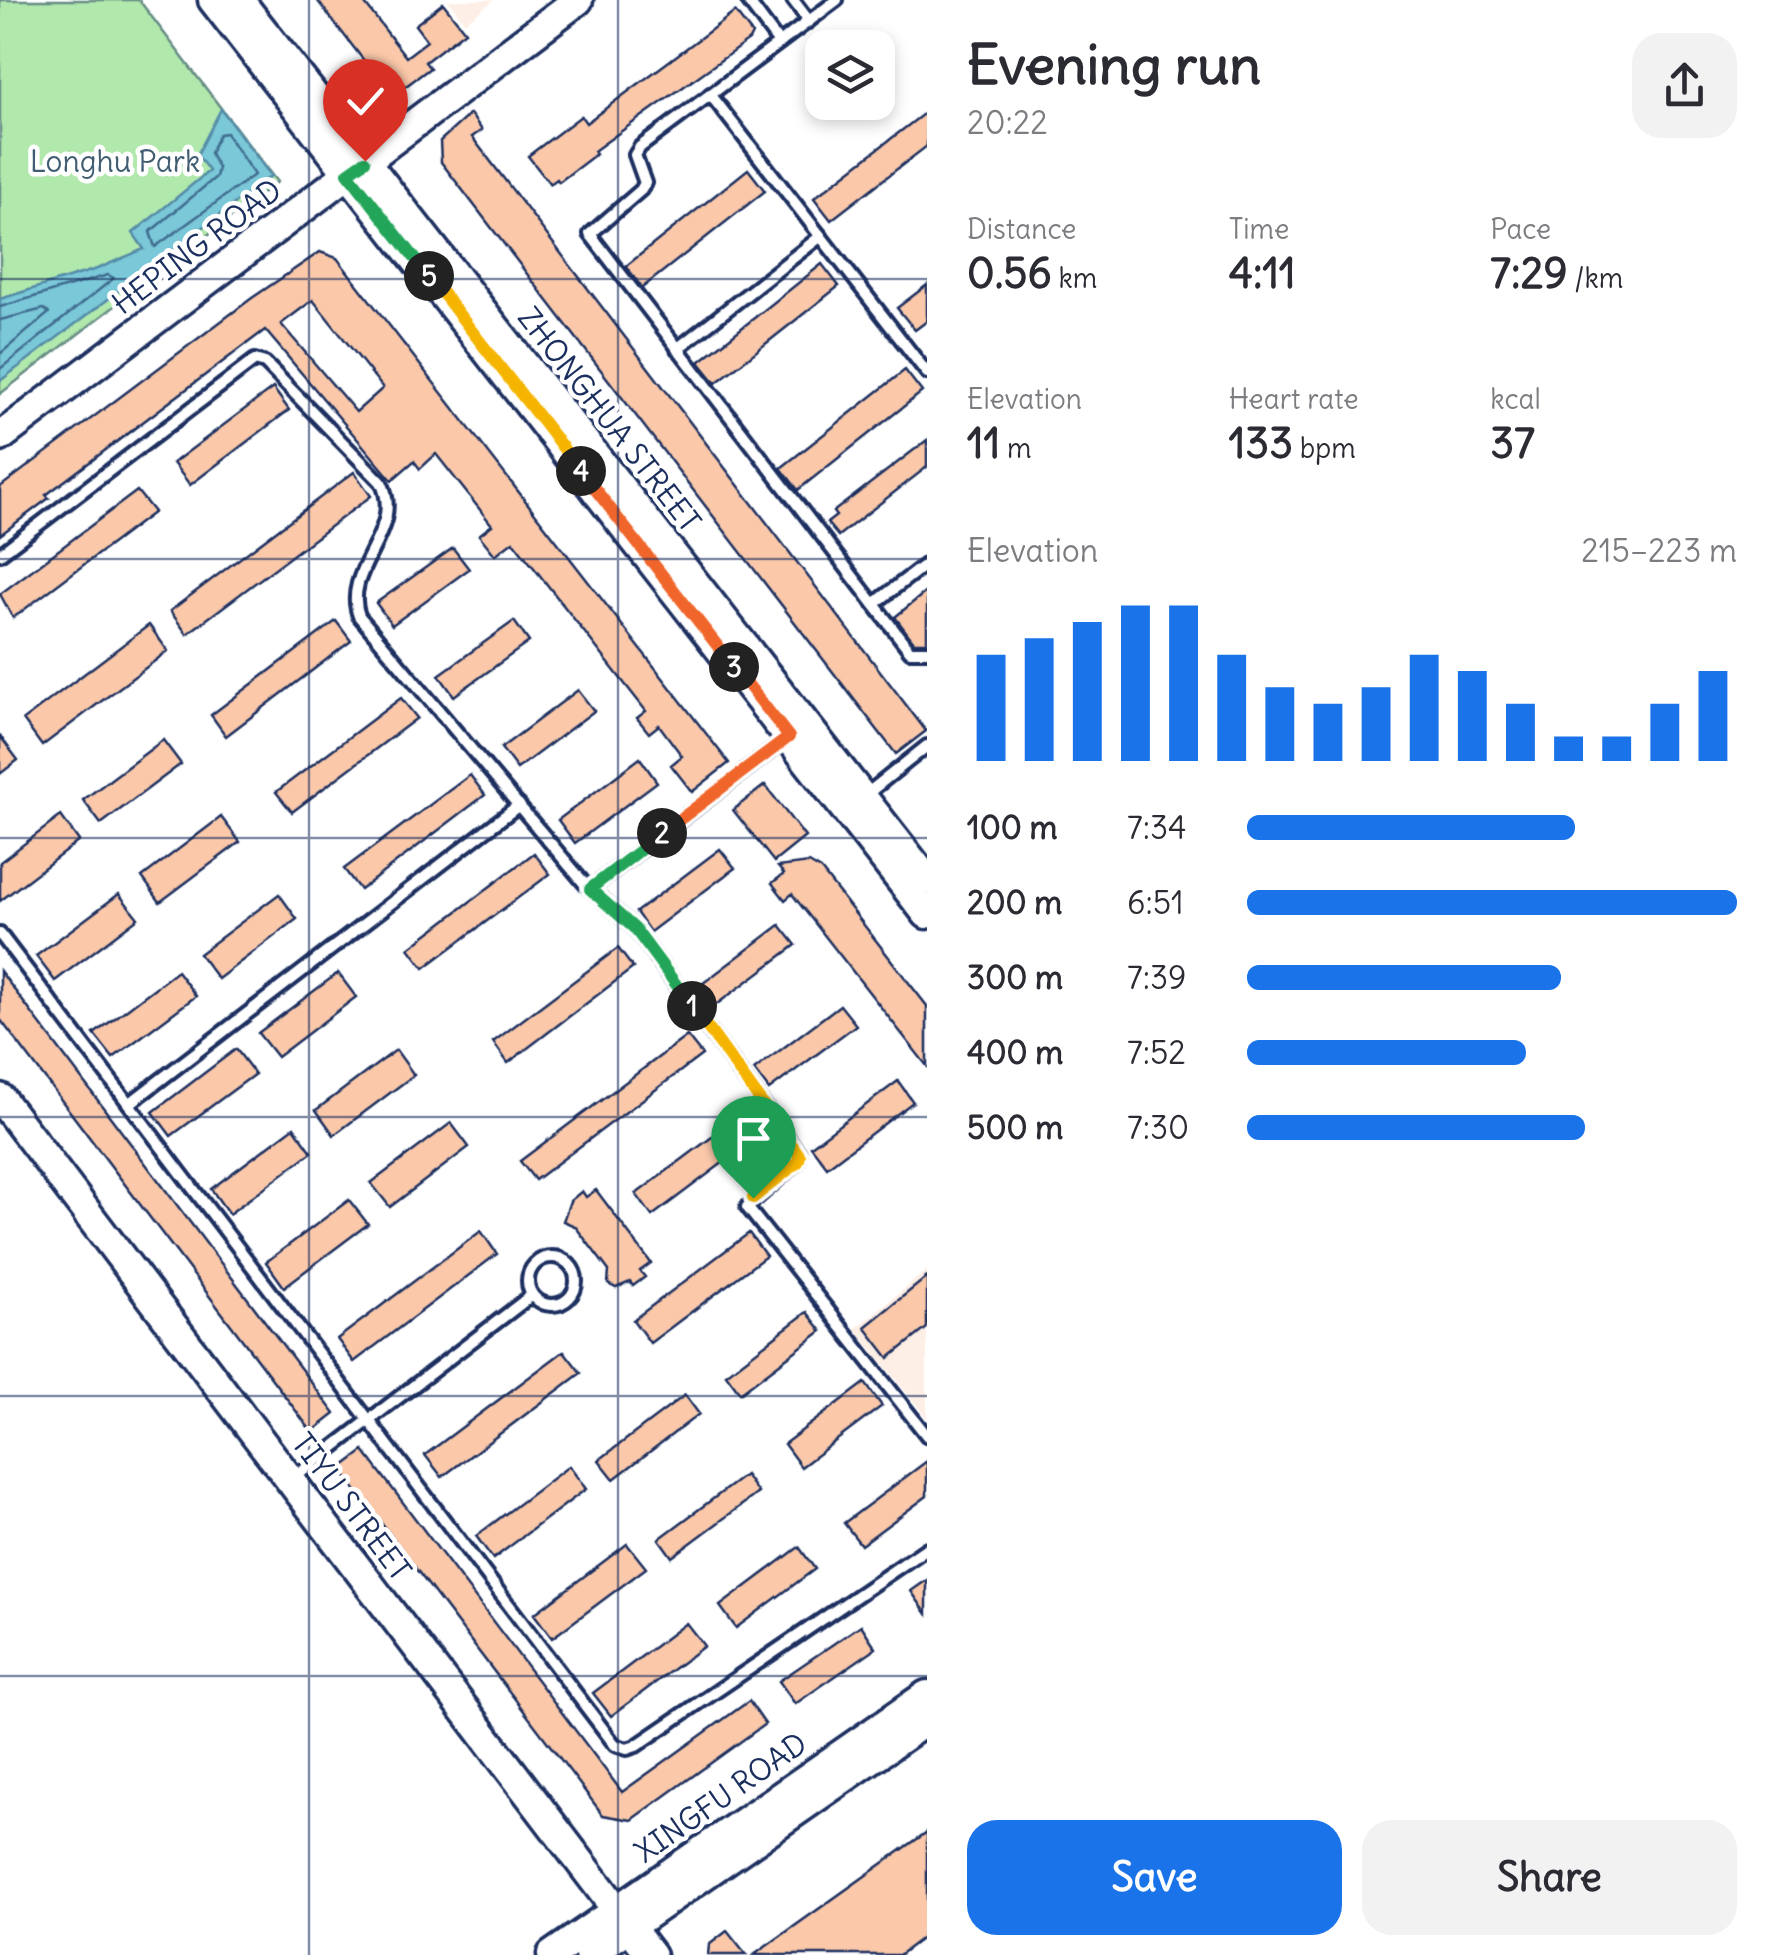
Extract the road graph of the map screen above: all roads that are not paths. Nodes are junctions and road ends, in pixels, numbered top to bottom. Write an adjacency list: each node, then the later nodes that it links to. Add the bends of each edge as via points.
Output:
1 (213, 0): 10 (street, ZHONGHUA STREET)
2 (239, 0): 10 (street, ZHONGHUA STREET)
3 (578, 0): 10 (street, HEPING ROAD)
4 (747, 0): 8 (lane)
5 (793, 0): 7 (lane)
6 (836, 0): 7 (lane)
7 (809, 21): 8 (lane)
8 (779, 43): 9 (lane)
9 (710, 94): 11 (lane); 12 (lane, via 635,151 642,190 590,234)
10 (357, 167): 14 (street, HEPING ROAD); 19 (street, ZHONGHUA STREET); 21 (street, ZHONGHUA STREET)
11 (820, 236): 12 (lane); 13 (lane)
12 (677, 349): 17 (lane)
13 (927, 373)
14 (0, 437)
15 (0, 554): 22 (lane, via 255,360 265,362 389,498 386,522 355,593 360,616)
16 (927, 562): 17 (lane)
17 (874, 604): 18 (lane, via 910,651)
18 (927, 651)
19 (789, 737): 24 (lane); 25 (street, ZHONGHUA STREET)
20 (927, 746): 21 (lane)
21 (862, 797): 23 (street, ZHONGHUA STREET)
22 (519, 805): 24 (lane); 28 (lane)
23 (927, 880)
24 (590, 889): 31 (lane, via 635,929 798,1152 798,1162 747,1208)
25 (927, 914)
26 (0, 934): 28 (lane)
27 (0, 1098): 32 (street, TIYU STREET)
28 (129, 1104): 30 (lane)
29 (532, 1294): 29 (lane, via 546,1304 568,1298 576,1284 572,1268 559,1258 542,1259 528,1277); 30 (lane)
30 (368, 1420): 32 (lane); 33 (lane, via 621,1748 636,1746)
31 (927, 1436)
32 (290, 1480): 36 (street, TIYU STREET)
33 (927, 1548)
34 (927, 1695): 36 (street, XINGFU ROAD)
35 (927, 1720): 36 (street, XINGFU ROAD)
36 (623, 1918): 37 (street, XINGFU ROAD); 38 (street, XINGFU ROAD); 39 (street, TIYU STREET)
37 (552, 1955)
38 (589, 1955)
39 (651, 1955)

